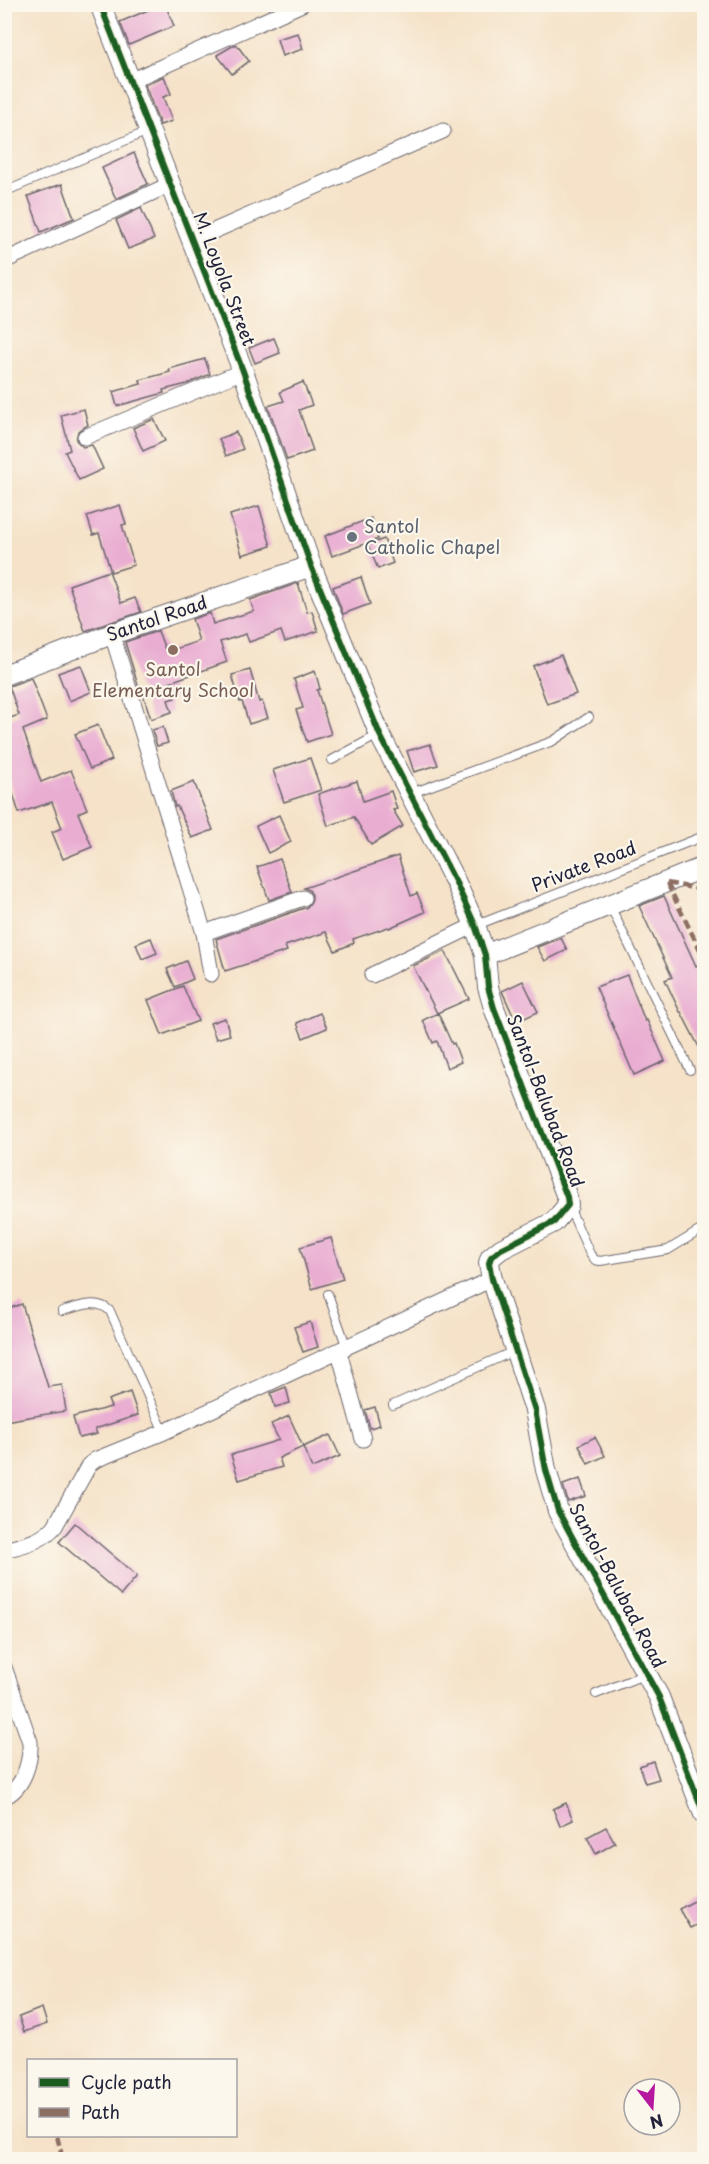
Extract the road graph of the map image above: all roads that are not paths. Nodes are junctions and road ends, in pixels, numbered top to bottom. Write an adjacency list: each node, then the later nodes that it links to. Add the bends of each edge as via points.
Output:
1 (100, 4): 3 (street, M. Loyola Street)
2 (302, 4): 3 (street)
3 (130, 81): 4 (street, M. Loyola Street)
4 (150, 130): 6 (street, M. Loyola Street); 7 (lane)
5 (442, 131): 8 (street)
6 (171, 184): 8 (street, M. Loyola Street); 9 (street)
7 (4, 192)
8 (193, 240): 10 (street, M. Loyola Street)
9 (4, 261)
10 (243, 371): 11 (street); 12 (street, M. Loyola Street)
11 (85, 437)
12 (311, 566): 13 (street, Santol Road); 16 (street, Santol-Balubad Road)
13 (112, 634): 14 (street, Santol Road); 24 (street)
14 (4, 675)
15 (589, 717): 18 (lane, via 553,741)
16 (380, 735): 17 (lane); 18 (street, Santol-Balubad Road)
17 (332, 760)
18 (409, 794): 23 (street, Santol-Balubad Road)
19 (705, 836): 23 (lane, Private Road)
20 (705, 867): 22 (street)
21 (303, 898): 24 (street)
22 (610, 906): 25 (street); 28 (lane)
23 (475, 925): 25 (street, Santol-Balubad Road); 27 (street)
24 (204, 933): 26 (street)
25 (485, 955): 29 (street, Santol-Balubad Road, via 494,1008)
26 (211, 974)
27 (372, 975)
28 (690, 1070)
29 (568, 1205): 30 (lane, via 590,1254 600,1261 668,1250); 31 (street, Santol-Balubad Road, via 554,1222 491,1257)
30 (705, 1228)
31 (492, 1279): 34 (street); 35 (street, Santol-Balubad Road)
32 (328, 1294): 34 (lane)
33 (62, 1311): 37 (lane, via 93,1304 104,1305 110,1311)
34 (343, 1350): 37 (street); 38 (street)
35 (515, 1350): 36 (lane); 41 (street, Santol-Balubad Road, via 535,1410 558,1511)
36 (393, 1405)
37 (164, 1432): 39 (street, via 95,1460 48,1535)
38 (363, 1438)
39 (4, 1550)
40 (4, 1667): 43 (street, via 30,1742 30,1753 27,1772 10,1795)
41 (647, 1674): 42 (lane); 44 (street, Santol-Balubad Road)
42 (596, 1694)
43 (4, 1797)
44 (705, 1814)

